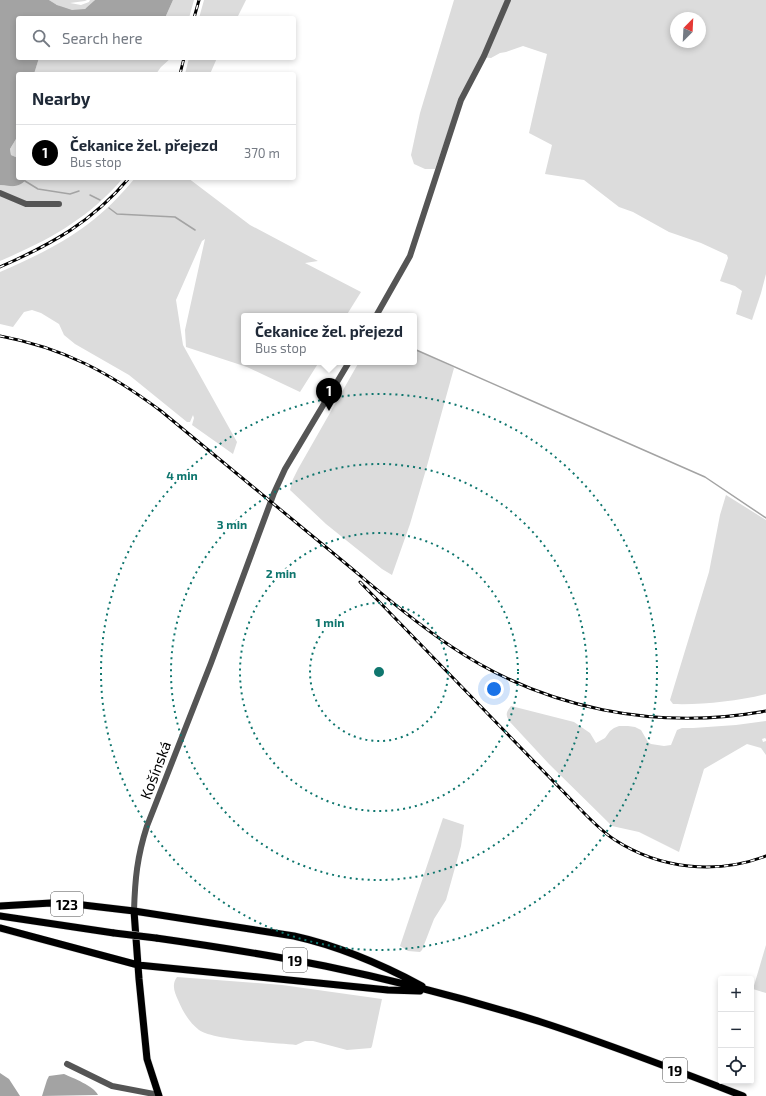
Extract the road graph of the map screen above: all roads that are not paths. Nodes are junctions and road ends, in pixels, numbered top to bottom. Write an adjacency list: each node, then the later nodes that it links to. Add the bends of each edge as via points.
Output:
1 (508, 0): 4 (street, via 484,56 461,100 410,256)
2 (0, 193): 3 (street, via 26,204)
3 (59, 204)
4 (378, 313)
5 (347, 365): 7 (street, Košínská, via 285,469 268,505 211,663 147,826 139,852)
6 (0, 906): 7 (main road, 123, via 51,903)
7 (134, 911): 10 (main road, Košínská); 11 (main road, via 316,941 392,970)
8 (0, 916): 11 (main road, 19, bridge, via 257,953)
9 (0, 928): 10 (main road)
10 (138, 965): 11 (main road, via 388,990); 13 (main road, Košínská, via 147,1059)
11 (432, 991): 14 (main road, 19, via 608,1044)
12 (67, 1064): 13 (street, via 112,1086)
13 (159, 1095)
14 (743, 1096)

